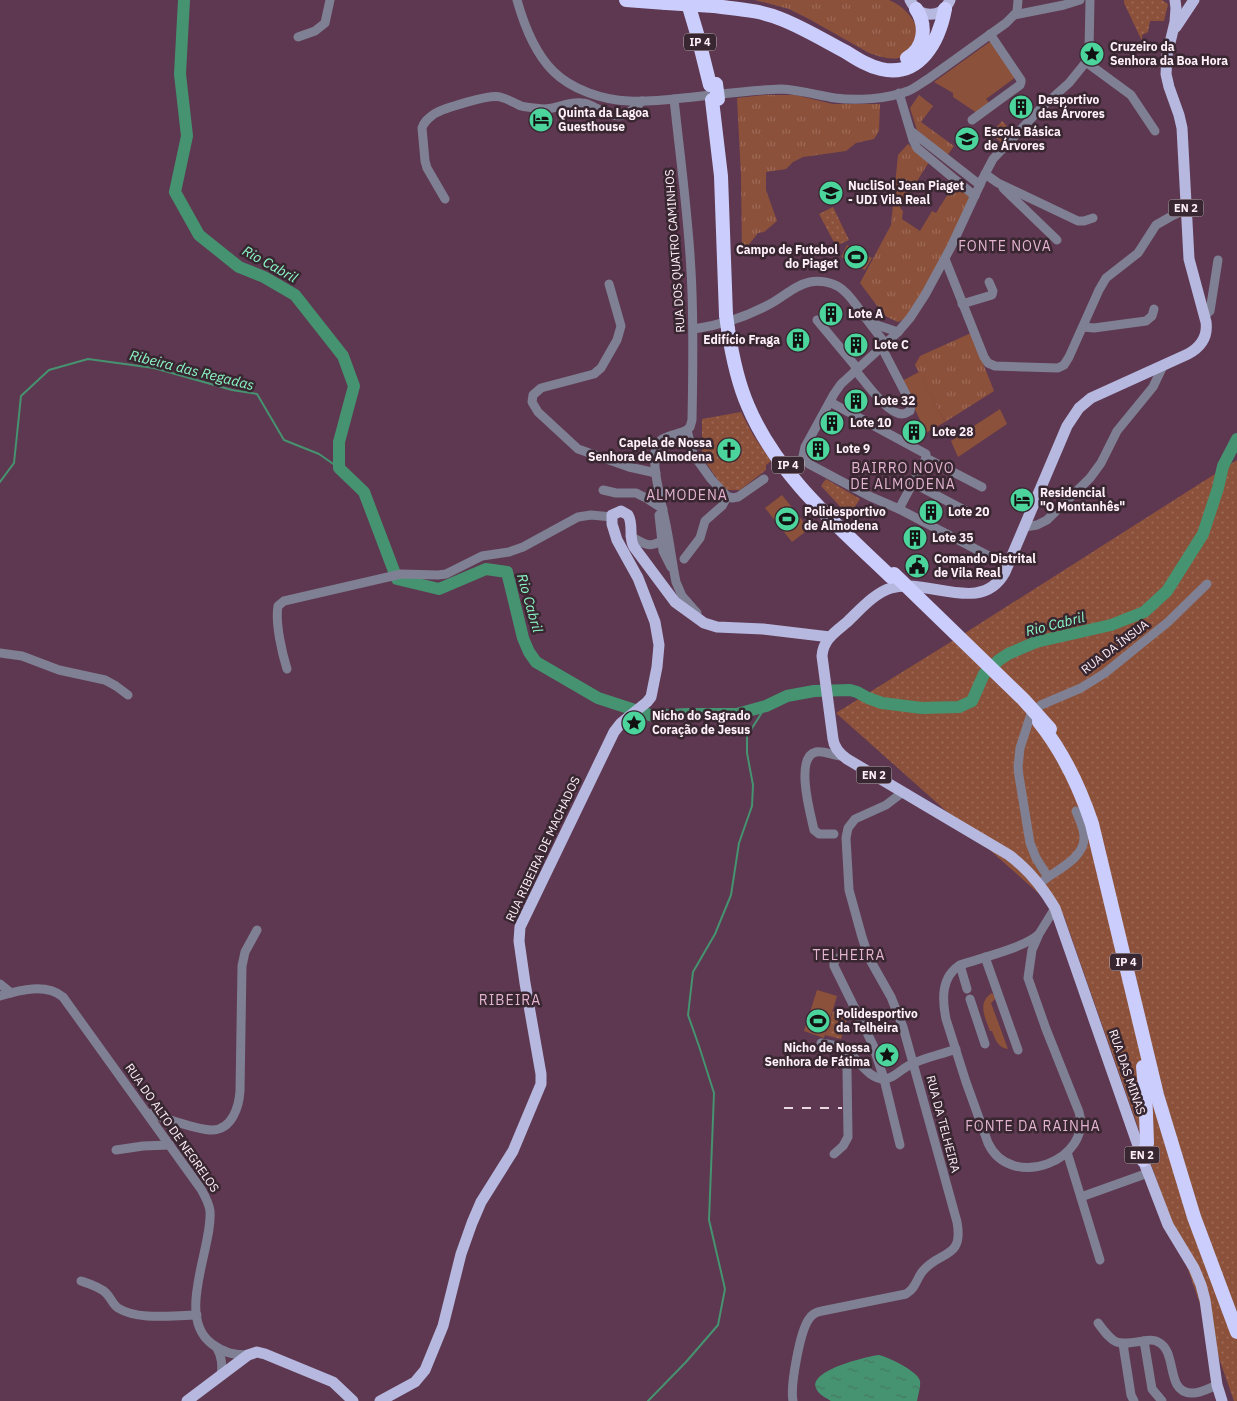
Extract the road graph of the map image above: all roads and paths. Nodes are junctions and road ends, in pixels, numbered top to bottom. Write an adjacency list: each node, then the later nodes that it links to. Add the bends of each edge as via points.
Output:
1 (330, 0): 17 (street, via 325,23)
2 (516, 0): 22 (street, via 535,46 560,77 596,95 620,101)
3 (626, 0): 11 (highway, bridge)
4 (686, 0): 19 (highway, IP 4)
5 (694, 0): 19 (highway, IP 4, via 710,59)
6 (1018, 0): 14 (street, via 1018,10)
7 (1080, 0): 14 (street)
8 (1090, 0): 18 (street)
9 (1175, 1): 10 (main road, EN 2, via 1186,8); 15 (main road, EN 2)
10 (1195, 2): 15 (main road, EN 2)
11 (719, 3): 12 (highway, via 757,6 785,14 866,56 888,62 909,57 922,42 920,14); 13 (highway, via 775,16 864,63 893,70 907,68 925,55)
12 (911, 4): 13 (main road, via 924,14 937,14)
13 (950, 4)
14 (1014, 15): 16 (street)
15 (1174, 28): 31 (main road, EN 2, via 1166,70 1181,123)
16 (990, 34): 20 (street, via 920,84); 23 (street, via 1022,82)
17 (298, 37)
18 (1086, 62): 25 (street, via 1131,95); 26 (street, via 1069,84 999,152)
19 (713, 84): 68 (highway, IP 4, via 730,321 746,384 773,443 795,474)
20 (900, 93): 21 (street, via 836,98 781,89); 24 (street)
21 (674, 99): 22 (street); 44 (street, RUA DOS QUATRO CAMINHOS)
22 (642, 101): 30 (street, via 623,116 611,115 582,103 544,109 522,106 500,97 444,109 422,128 425,161)
23 (972, 120)
24 (911, 131): 28 (street); 29 (street, via 917,148)
25 (1155, 131)
26 (984, 174): 27 (street); 28 (street)
27 (998, 182): 32 (street, via 1078,221); 33 (street)
28 (980, 185): 29 (street)
29 (975, 196): 34 (street)
30 (445, 199)
31 (1186, 209): 40 (main road, EN 2, via 1189,259); 43 (street, via 1156,225 1138,253 1106,278)
32 (1093, 218)
33 (1057, 240)
34 (945, 259): 38 (street); 45 (street, via 919,304)
35 (1218, 260): 40 (street, via 1210,311)
36 (989, 282): 38 (street, via 991,295)
37 (609, 284): 52 (street, via 621,326 601,368 594,374 540,388 532,402 538,412 578,449)
38 (962, 304): 43 (street, via 984,357 995,366 1054,368 1064,365)
39 (1154, 309): 43 (street, via 1146,321 1094,328)
40 (1204, 316): 47 (main road, EN 2, via 1207,333 1201,345)
41 (816, 320): 48 (street)
42 (871, 323): 44 (street, via 841,288 829,282 815,281 803,284 742,317); 45 (street); 46 (street)
43 (1083, 326)
44 (694, 329): 50 (street, RUA DOS QUATRO CAMINHOS, via 692,420)
45 (899, 330): 46 (street)
46 (883, 345): 48 (street); 48 (street, via 910,404 910,411 901,414 890,409)
47 (1163, 366): 62 (street, via 1153,387 1117,431 1101,463 1085,484 1049,519); 62 (main road, EN 2, via 1091,398 1079,408 1067,426)
48 (856, 369): 49 (street)
49 (830, 402): 51 (street, via 919,449); 59 (street, via 803,456 814,467)
50 (687, 430): 52 (street, via 657,444); 57 (street, via 693,454)
51 (926, 458): 54 (street); 55 (street)
52 (656, 473): 58 (street)
53 (764, 479): 57 (street, via 740,497)
54 (913, 483): 59 (street); 60 (street)
55 (982, 488)
56 (603, 490): 58 (street, via 636,493)
57 (728, 497): 65 (street, via 705,521 700,538)
58 (661, 507): 64 (street); 67 (street)
59 (899, 509): 66 (street)
60 (966, 511)
61 (612, 517): 63 (main road, via 620,511 628,515); 73 (street, via 578,517 523,547 482,556 446,574 395,576 285,601 277,610); 123 (main road, RUA RIBEIRA DE MACHADOS, via 617,540 638,578 658,630 652,695 614,732 519,931 518,942 541,1074 540,1086 513,1151 472,1223 443,1326 426,1370 415,1382)
62 (1025, 527): 66 (main road, EN 2)
63 (630, 536): 64 (street, via 648,545); 70 (main road, via 634,547 675,602)
64 (662, 540): 67 (street, via 664,553)
65 (684, 558)
66 (1008, 566): 71 (main road, EN 2, via 998,584 978,593 909,586 888,589)
67 (675, 574): 70 (street, via 684,600)
68 (893, 575): 75 (highway, IP 4, bridge); 75 (highway, IP 4, bridge, via 1015,691)
69 (1207, 584): 80 (street, RUA DA ÍNSUA, via 1168,622 1105,673 1041,705 1031,714 1020,748 1018,776 1030,843)
70 (711, 625): 71 (main road)
71 (830, 637): 76 (main road, EN 2, via 823,647 822,659 832,736 835,746)
72 (0, 653): 74 (street, via 105,680)
73 (288, 669)
74 (128, 695)
75 (1048, 730): 86 (highway, IP 4, via 1088,810); 112 (highway, IP 4, via 1077,771 1090,800 1175,1137)
76 (844, 756): 77 (main road, EN 2); 79 (street, via 814,753 805,769 814,830 816,833)
77 (903, 792): 81 (main road, RUA DAS MINAS / EN 2, via 1004,851); 99 (street, RUA DA TELHEIRA, via 853,821 847,831 846,843 849,890 862,938 892,1000)
78 (1076, 810): 80 (street, via 1084,832 1083,844 1073,859)
79 (834, 834)
80 (1048, 877): 81 (street)
81 (1039, 884): 82 (main road, RUA DAS MINAS / EN 2)
82 (1055, 908): 84 (street); 107 (main road, RUA DAS MINAS / EN 2)
83 (257, 930): 101 (street, via 245,952 242,966 240,1091 234,1114 228,1123 213,1130)
84 (1039, 934): 87 (street, via 1030,942); 105 (street, via 1031,954 1028,978 1081,1120 1079,1135)
85 (849, 954): 100 (street, via 836,959 835,967 872,1041)
86 (1124, 955): 107 (highway, via 1144,1078); 114 (highway, IP 4, via 1172,1147)
87 (985, 957): 88 (street); 98 (street)
88 (960, 965): 90 (street); 97 (street, via 948,976 944,996 945,1014)
89 (0, 984): 91 (street)
90 (967, 989)
91 (11, 993): 92 (street, RUA DO ALTO DE NEGRELOS); 101 (street, RUA DO ALTO DE NEGRELOS, via 47,989 63,997)
92 (0, 996)
93 (970, 999): 95 (street)
94 (821, 1043): 96 (street)
95 (985, 1044)
96 (845, 1050): 100 (street, via 868,1072); 106 (street, via 848,1136)
97 (956, 1050): 99 (street); 105 (street, via 988,1143 1001,1159 1017,1167 1034,1168)
98 (1018, 1050)
99 (914, 1063): 100 (street); 124 (street, RUA DA TELHEIRA, via 957,1222 958,1240 952,1250 923,1271 915,1287 906,1294 813,1314 806,1323 800,1343)
100 (884, 1079): 103 (street)
101 (147, 1113): 102 (street, RUA DO ALTO DE NEGRELOS)
102 (170, 1144): 104 (street); 111 (street, RUA DO ALTO DE NEGRELOS, via 210,1208 198,1282)
103 (900, 1145)
104 (116, 1150)
105 (1067, 1152): 108 (street)
106 (834, 1154)
107 (1146, 1167): 108 (street); 120 (main road, RUA DAS MINAS / EN 2, via 1171,1232 1201,1284)
108 (1081, 1197): 109 (street)
109 (1100, 1260)
110 (82, 1281): 111 (street, via 101,1289 115,1306 131,1314)
111 (197, 1315): 117 (street, RUA DO ALTO DE NEGRELOS, via 200,1331)
112 (1237, 1316)
113 (1098, 1323): 116 (street, via 1112,1341)
114 (1237, 1332)
115 (1144, 1341): 116 (street); 120 (street, via 1154,1340 1164,1345 1174,1379 1181,1389 1197,1393); 126 (street, via 1151,1386)
116 (1123, 1344): 125 (street)
117 (216, 1347): 118 (street, via 229,1354); 119 (street, via 222,1360)
118 (248, 1355): 119 (main road); 122 (main road, via 263,1353 333,1382)
119 (221, 1376): 121 (main road)
120 (1217, 1385): 127 (main road, RUA DAS MINAS / EN 2)
121 (187, 1401)
122 (353, 1401)
123 (380, 1401)
124 (793, 1401)
125 (1134, 1401)
126 (1162, 1401)
127 (1222, 1401)

